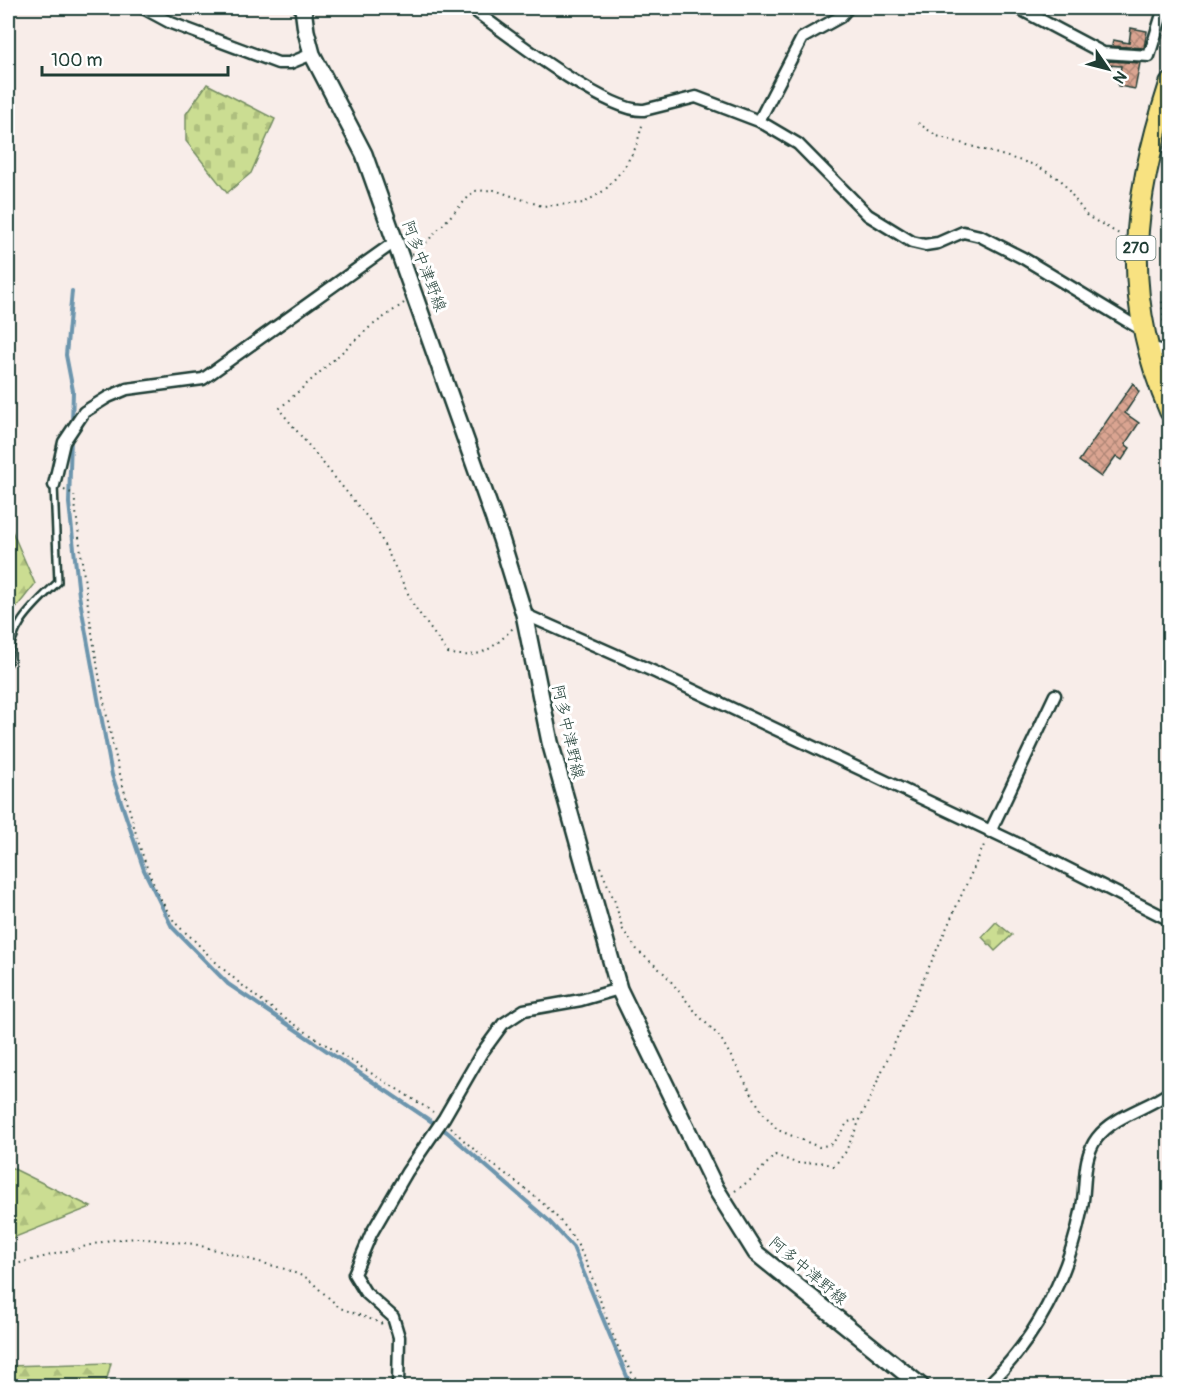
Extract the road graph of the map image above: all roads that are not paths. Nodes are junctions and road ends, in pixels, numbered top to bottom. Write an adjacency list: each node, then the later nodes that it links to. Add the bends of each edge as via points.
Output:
1 (143, 8): 7 (street, via 171,23 278,63 290,63)
2 (303, 8): 7 (street, 阿多中津野線)
3 (471, 8): 9 (street, via 592,90 629,108 644,110 696,97)
4 (848, 8): 9 (street, via 840,17 802,38)
5 (1018, 8): 6 (street, via 1103,53 1149,56)
6 (1164, 8)
7 (312, 54): 10 (street, 阿多中津野線, via 364,154)
8 (1170, 84): 11 (highway, 270, via 1144,175 1136,237 1137,285)
9 (759, 121): 11 (street, via 798,144 868,215 912,242 939,243 963,232 980,236 1023,258)
10 (396, 241): 13 (street, via 203,379 138,387 84,412 58,455); 14 (street, 阿多中津野線, via 492,510)
11 (1156, 344): 12 (highway, 270, via 1158,385)
12 (1170, 411)
13 (54, 485): 15 (lane, via 58,582 36,601 15,628)
14 (524, 614): 17 (street); 19 (street, 阿多中津野線, via 550,742)
15 (8, 663)
16 (1055, 695): 17 (street)
17 (990, 832): 18 (street)
18 (1170, 920)
19 (619, 989): 21 (street, via 581,1000 536,1006 513,1015 481,1054 371,1234 354,1274 365,1292 393,1317 399,1337); 22 (street, 阿多中津野線, via 722,1200 756,1253)
20 (1170, 1092): 23 (street, via 1110,1126 1089,1150 1081,1213 1062,1275 1045,1311 1013,1359)
21 (398, 1386)
22 (921, 1386)
23 (987, 1386)

